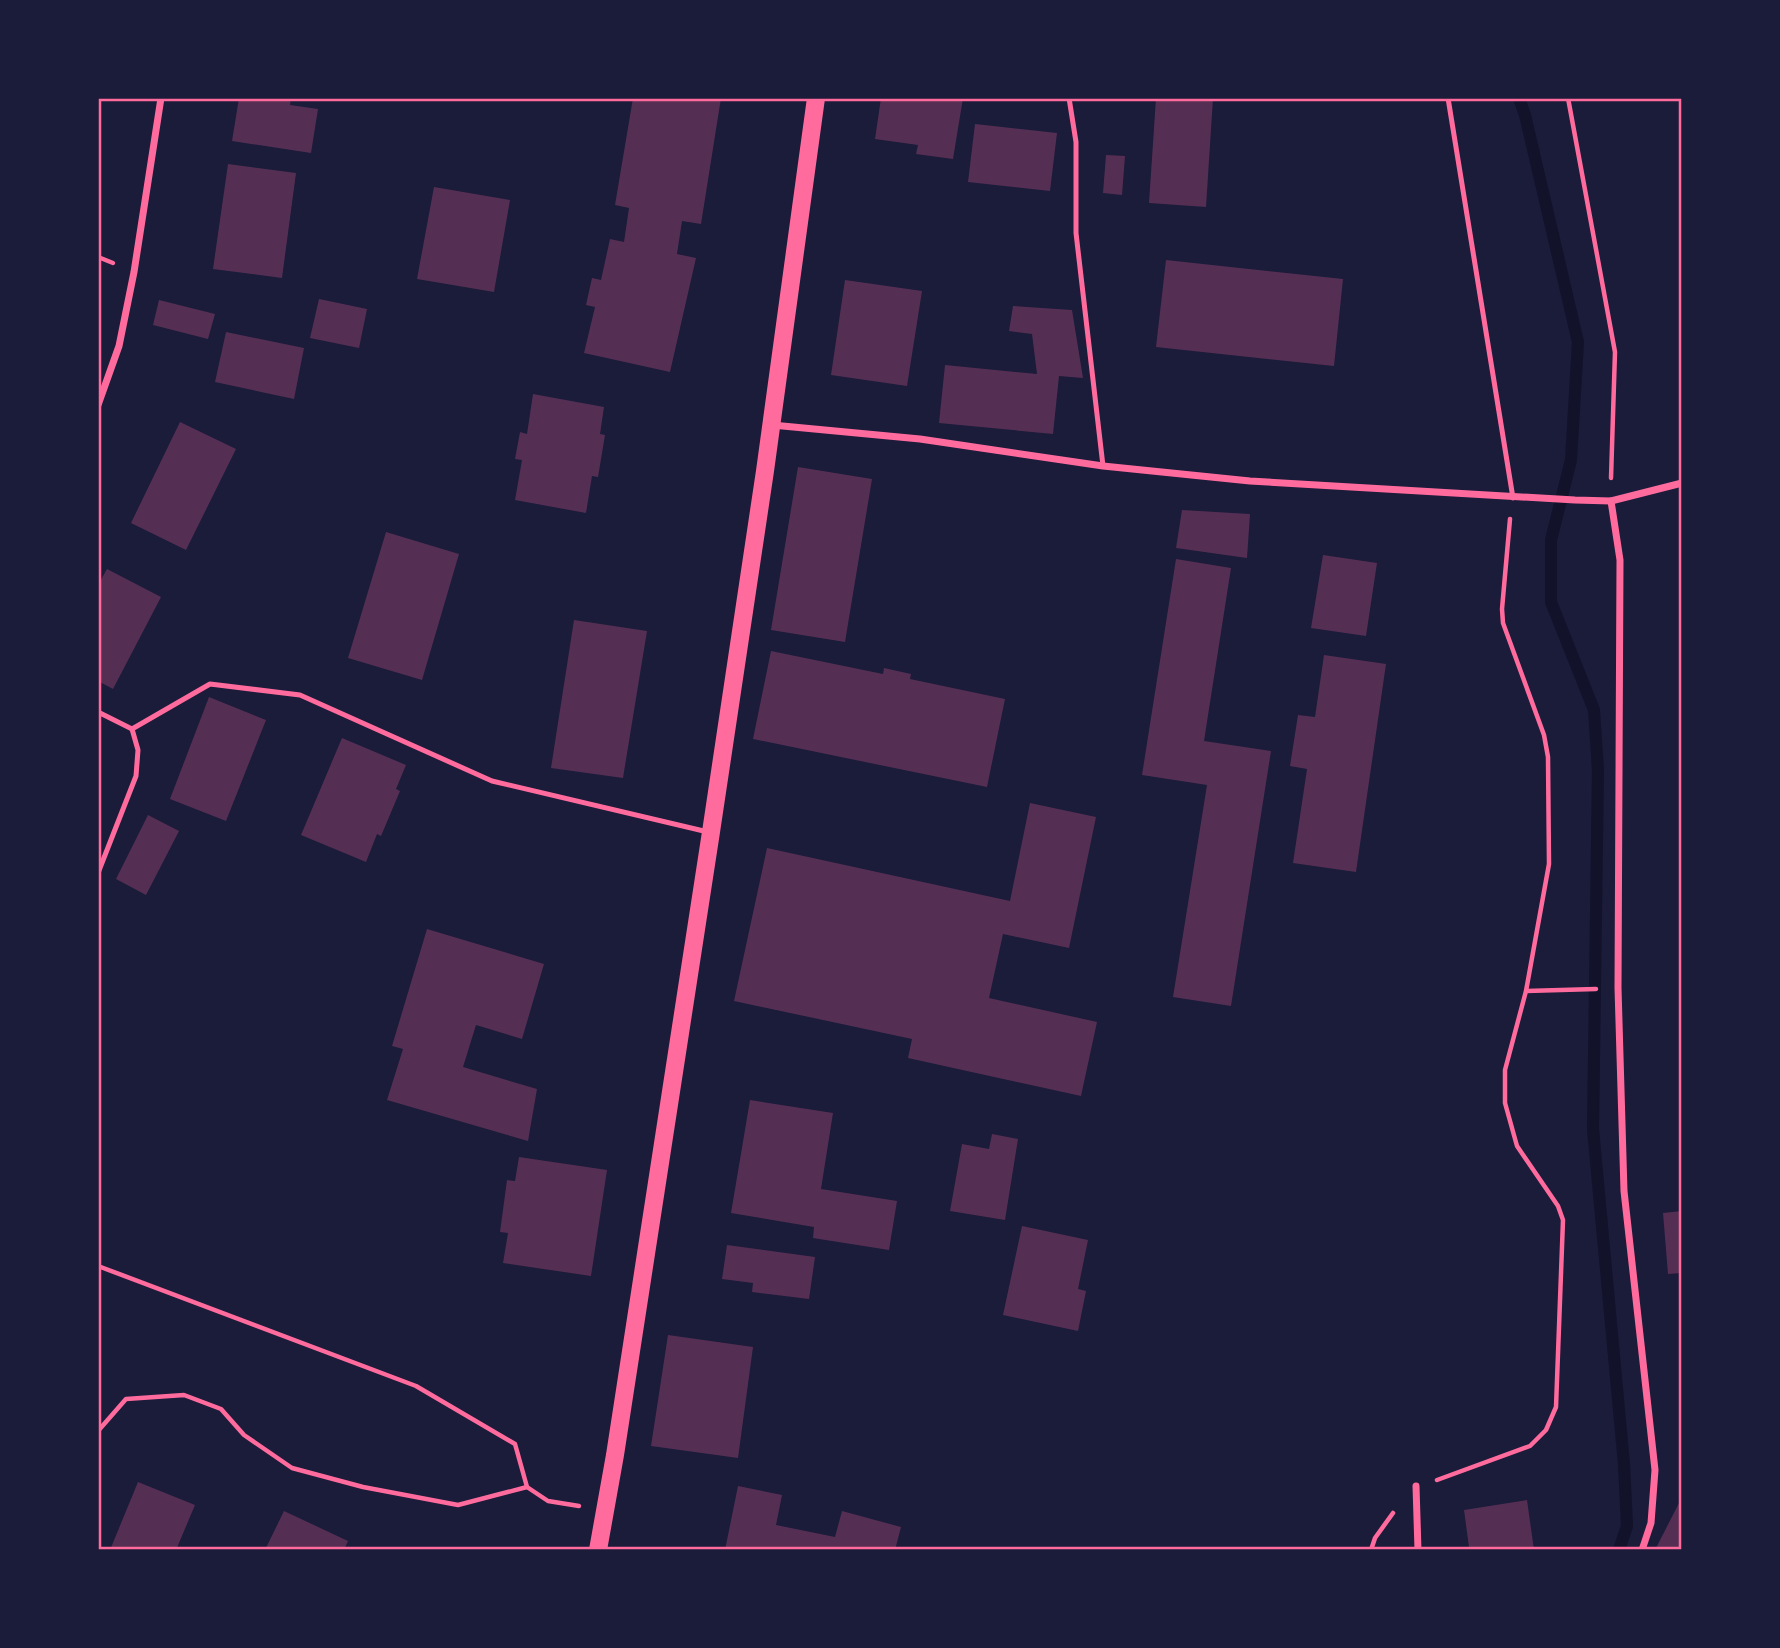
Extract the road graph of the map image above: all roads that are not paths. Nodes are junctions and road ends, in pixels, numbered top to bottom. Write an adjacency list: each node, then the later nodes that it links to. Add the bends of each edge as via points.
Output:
1 (161, 98): 5 (street, via 119,346)
2 (816, 98): 6 (main road)
3 (1069, 98): 7 (lane, via 1076,142 1076,233)
4 (1448, 98): 9 (lane)
5 (98, 405)
6 (771, 425): 7 (street, via 920,439); 13 (main road)
7 (1103, 466): 9 (street, via 1250,481)
8 (1682, 483): 10 (street)
9 (1513, 498): 10 (street)
10 (1611, 501): 18 (street, via 1620,560 1618,988 1625,1191 1654,1470 1651,1523)
11 (98, 712): 12 (lane)
12 (132, 729): 13 (lane, via 210,684 300,695 492,780); 14 (lane, via 138,750 136,776)
13 (711, 832): 16 (main road)
14 (98, 873)
15 (1416, 1486): 17 (street)
16 (598, 1550)
17 (1418, 1550)
18 (1642, 1550)

